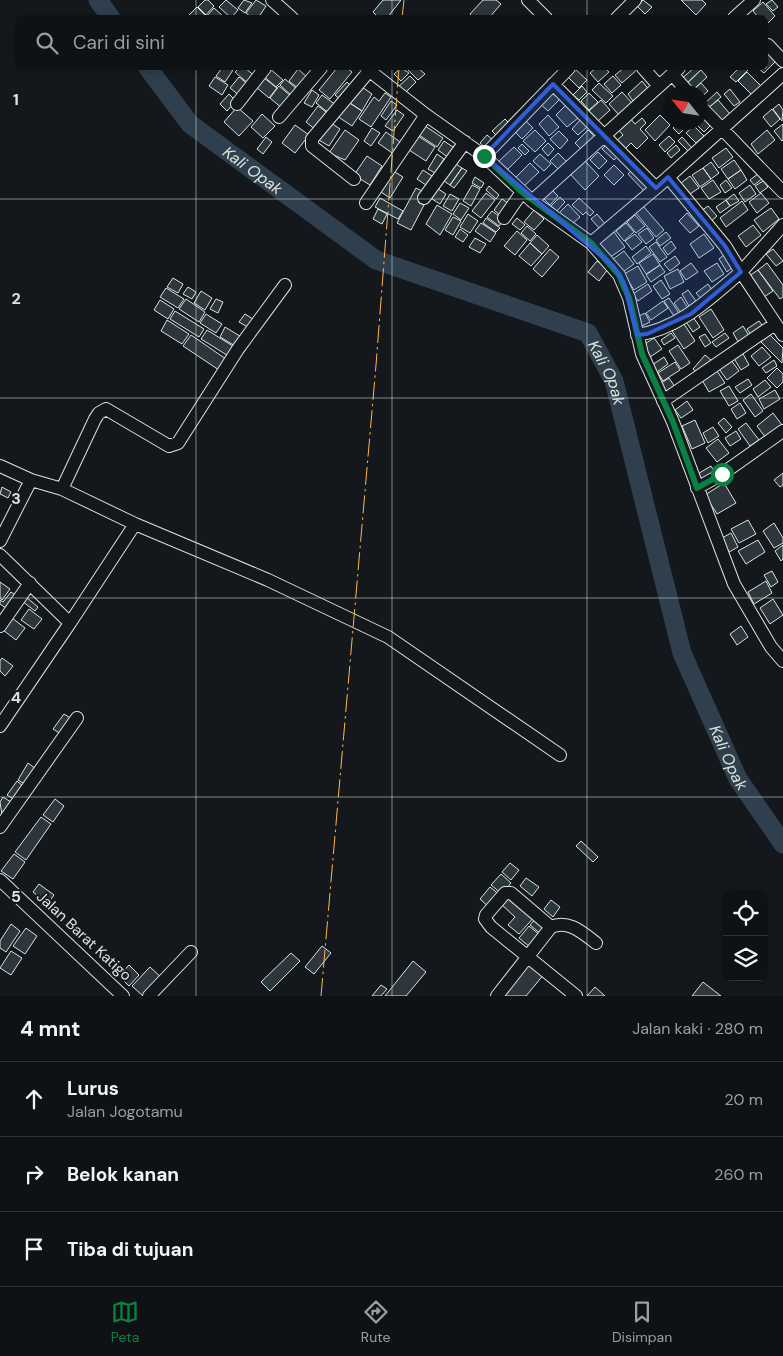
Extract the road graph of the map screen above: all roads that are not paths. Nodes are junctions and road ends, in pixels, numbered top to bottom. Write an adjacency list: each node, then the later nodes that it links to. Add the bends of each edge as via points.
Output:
1 (272, 0): 5 (street)
2 (528, 0): 6 (street)
3 (635, 0): 7 (street)
4 (754, 0): 8 (street)
5 (289, 15)
6 (543, 15)
7 (620, 15)
8 (737, 15)
9 (768, 45): 10 (street)
10 (783, 61)
11 (264, 70): 22 (street)
12 (319, 70): 25 (street)
13 (367, 70): 31 (street, via 312,140 312,146)
14 (369, 70): 23 (street)
15 (567, 70): 19 (street)
16 (645, 70): 21 (street)
17 (676, 71): 20 (street); 21 (street)
18 (783, 74): 26 (street)
19 (553, 84): 27 (street); 29 (street)
20 (684, 85)
21 (659, 86): 27 (street)
22 (237, 104)
23 (426, 115): 28 (street); 37 (street)
24 (708, 115): 26 (street)
25 (279, 117)
26 (720, 129): 30 (street); 34 (street)
27 (605, 136): 32 (street); 36 (street)
28 (465, 142): 29 (street); 35 (street)
29 (484, 156): 33 (street)
30 (668, 177): 32 (street); 41 (street, via 725,246)
31 (354, 179)
32 (656, 188): 40 (street)
33 (522, 192): 36 (street); 38 (street)
34 (783, 192)
35 (424, 198)
36 (532, 201): 40 (street)
37 (366, 203)
38 (504, 218)
39 (783, 225): 41 (street)
40 (591, 243): 44 (street, via 624,283)
41 (741, 272): 43 (street); 44 (street, via 691,314 658,330)
42 (285, 285): 51 (street, via 238,349 178,443 169,446 106,409 94,419)
43 (775, 324): 45 (street); 46 (street)
44 (636, 335): 46 (street, via 648,372)
45 (783, 335)
46 (663, 401): 50 (street)
47 (783, 431): 50 (street)
48 (0, 466): 49 (street)
49 (31, 480): 51 (street); 53 (street)
50 (697, 488): 58 (street, via 734,584 771,647)
51 (62, 489): 52 (street)
52 (135, 524): 56 (street); 61 (street, via 268,580 400,643)
53 (0, 541)
54 (0, 555): 55 (street)
55 (30, 583): 56 (street); 57 (street)
56 (70, 623): 60 (street)
57 (0, 626)
58 (783, 661)
59 (77, 718): 62 (street)
60 (0, 726)
61 (560, 755)
62 (0, 827)
63 (0, 880): 68 (street, Jalan Barat Katigo)
64 (551, 927): 65 (street, via 569,926); 67 (street); 67 (street, via 511,893 505,893 486,915 485,919 491,926)
65 (596, 942)
66 (191, 952): 69 (street)
67 (528, 958): 70 (street); 71 (street)
68 (123, 996)
69 (148, 996)
70 (497, 996)
71 (576, 996)

